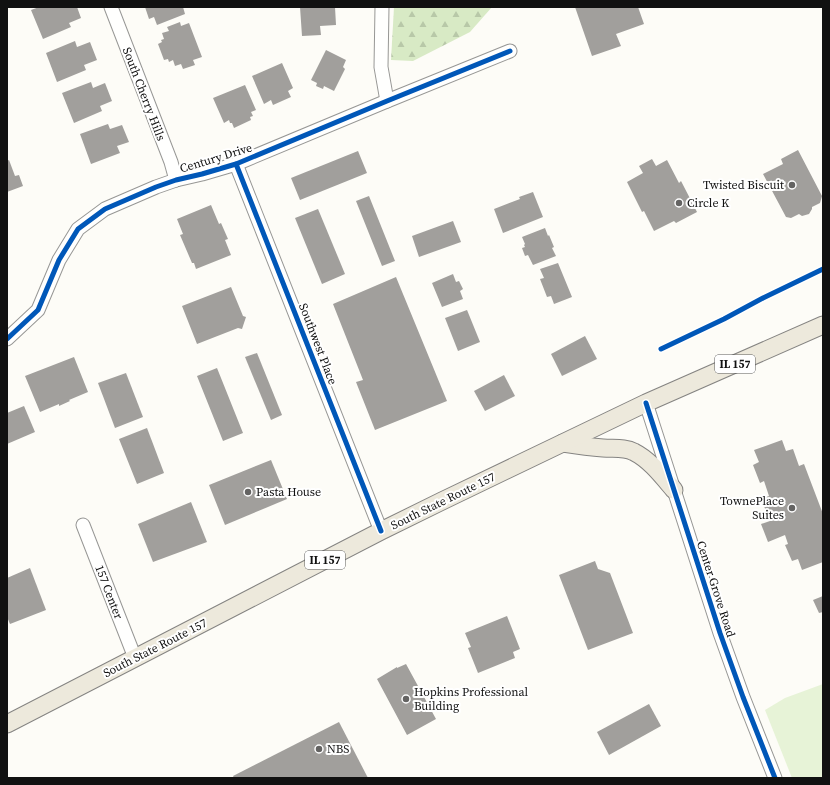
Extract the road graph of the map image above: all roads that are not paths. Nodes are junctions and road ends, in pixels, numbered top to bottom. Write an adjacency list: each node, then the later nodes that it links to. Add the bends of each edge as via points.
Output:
1 (111, 7): 6 (street, South Cherry Hills)
2 (382, 7): 4 (street, via 380,67)
3 (510, 51): 4 (street, Century Drive)
4 (387, 101): 5 (street, Century Drive)
5 (236, 164): 6 (street, Century Drive); 13 (street, Southwest Place)
6 (176, 180): 8 (street, Century Drive, via 106,209 78,229 59,260 38,310)
7 (823, 325): 9 (main road, South State Route 157 / IL 157)
8 (7, 339)
9 (646, 403): 10 (main road, South State Route 157 / IL 157); 11 (street, Center Grove Road)
10 (563, 443): 11 (main road, via 632,451 648,461); 13 (main road, South State Route 157 / IL 157)
11 (674, 490): 16 (street, Center Grove Road, via 720,634)
12 (83, 525): 14 (street, 157 Center)
13 (381, 531): 14 (main road, South State Route 157 / IL 157)
14 (135, 658): 15 (main road, South State Route 157 / IL 157)
15 (7, 724)
16 (775, 778)

